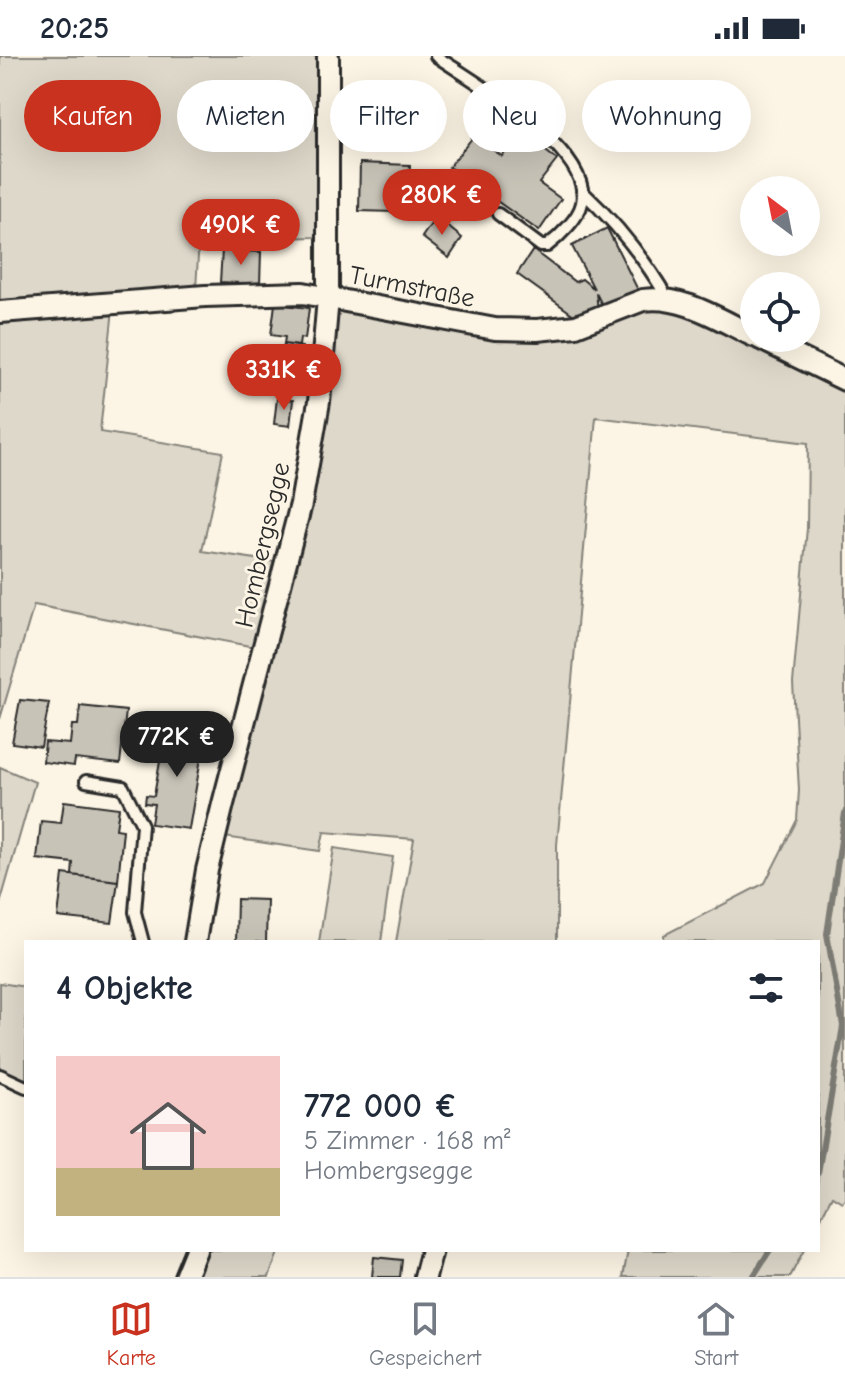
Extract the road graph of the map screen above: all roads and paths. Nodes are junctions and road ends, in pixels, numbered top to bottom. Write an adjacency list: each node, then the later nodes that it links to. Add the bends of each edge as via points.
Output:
1 (328, 56): 5 (street, Hombergsegge)
2 (436, 56): 3 (lane, via 555,142 573,166)
3 (582, 191): 4 (lane, via 580,209 547,246); 6 (lane, via 623,234)
4 (498, 214)
5 (328, 298): 6 (street, Turmstraße, via 495,329 537,330 576,326 643,300); 7 (street, Turmstraße, via 303,293 205,296); 13 (street, Hombergsegge, via 319,402 301,504 220,817)
6 (669, 300): 8 (street, Turmstraße)
7 (0, 312)
8 (740, 329)
9 (787, 352): 10 (street, Turmstraße)
10 (845, 380)
11 (86, 781): 12 (lane, via 123,787 142,825 135,912)
12 (142, 940)
13 (195, 940)
14 (0, 1075): 15 (lane)
15 (24, 1086)
16 (195, 1252): 18 (street)
17 (431, 1252): 19 (street)
18 (185, 1277)
19 (425, 1277)

